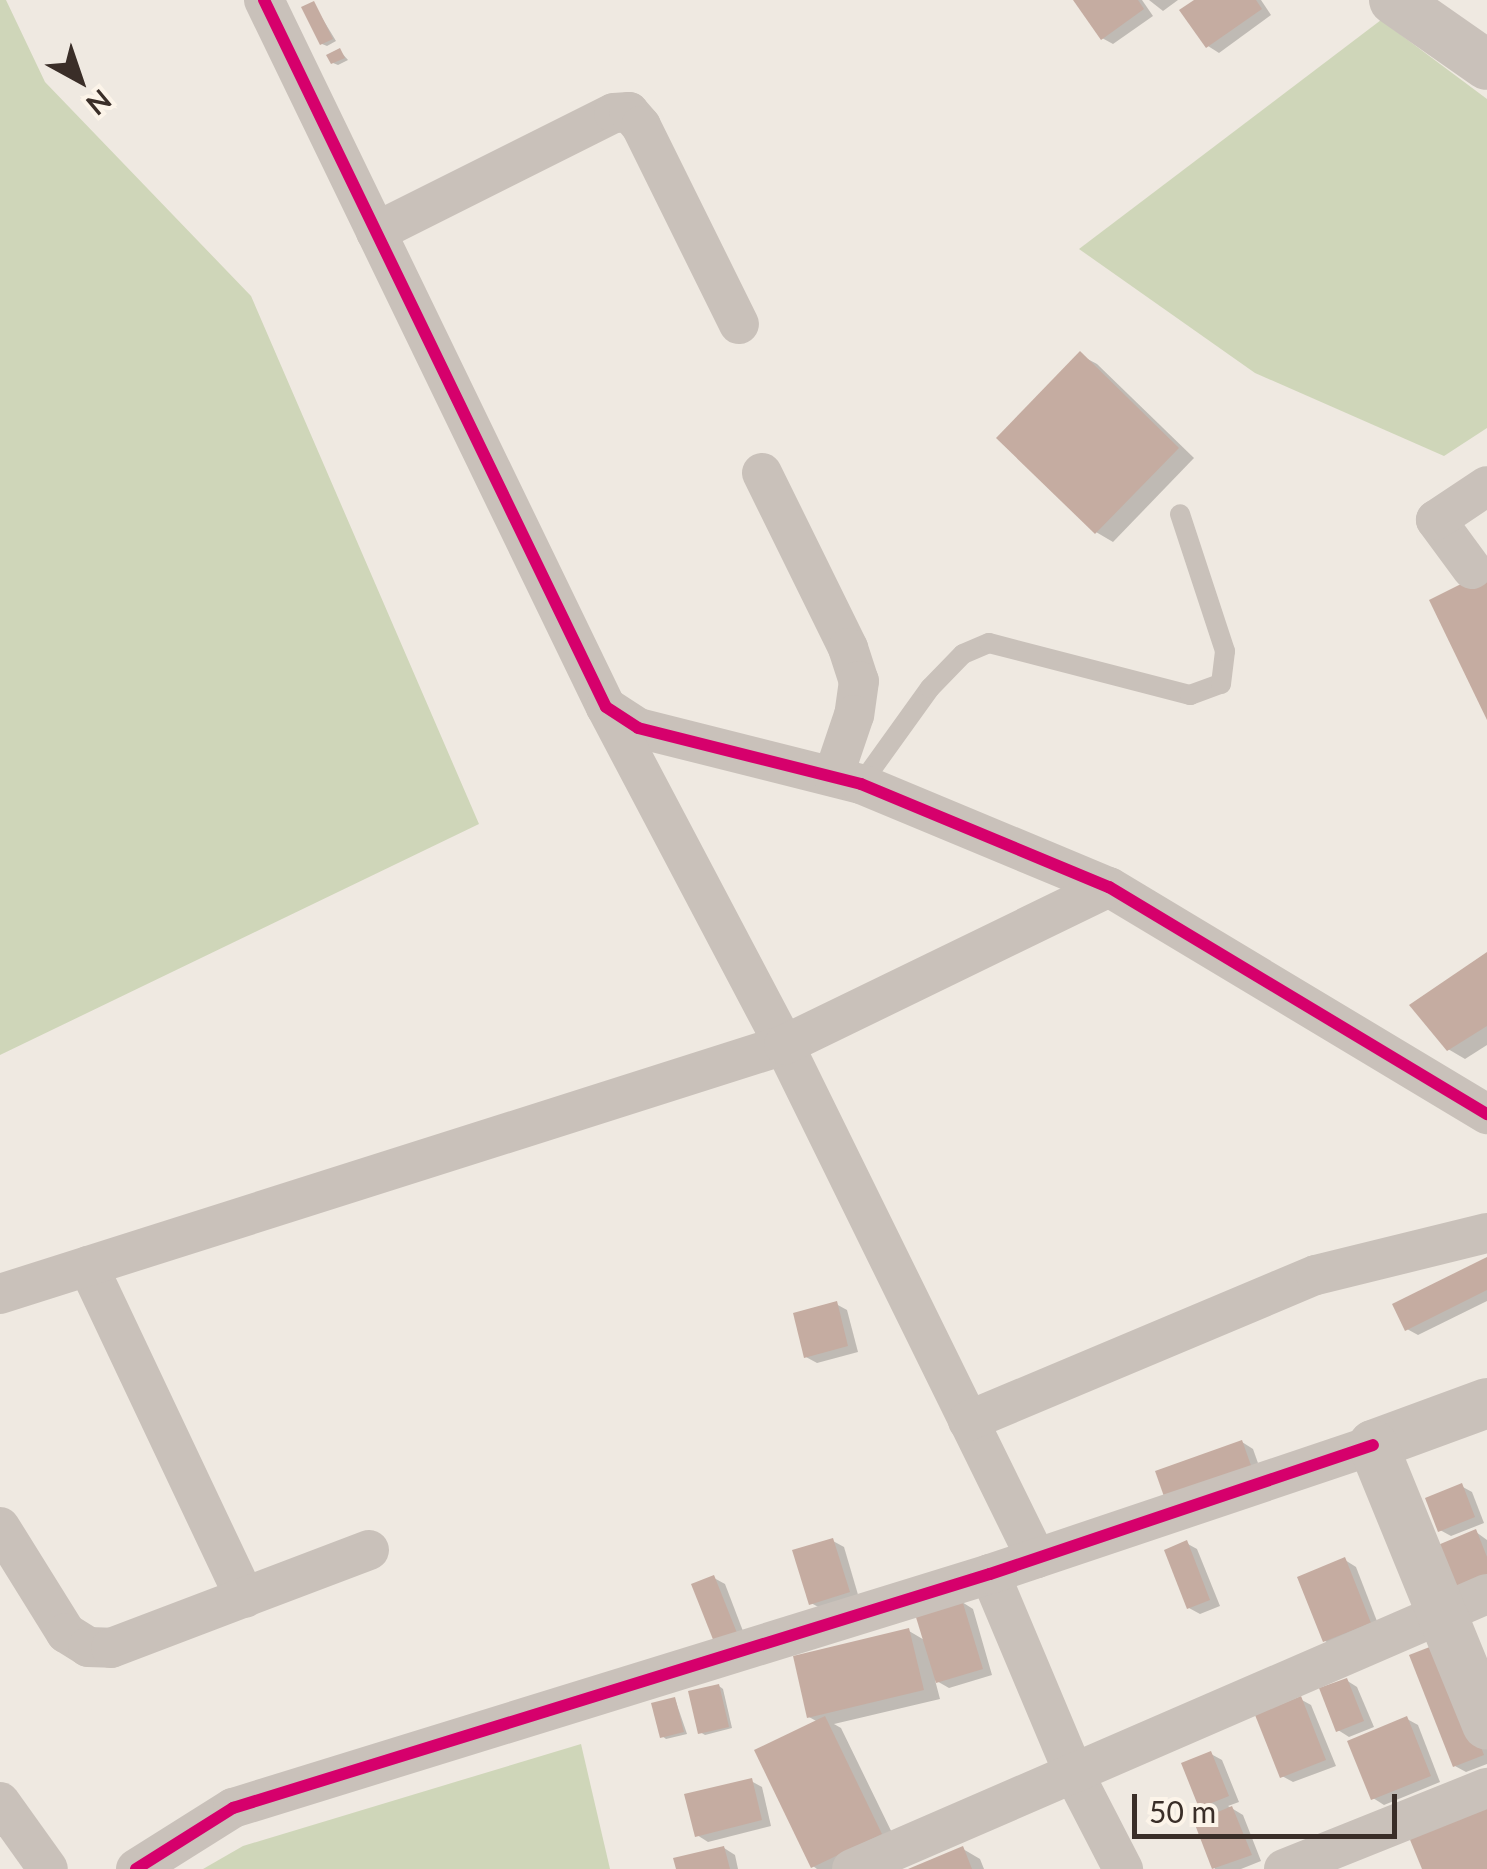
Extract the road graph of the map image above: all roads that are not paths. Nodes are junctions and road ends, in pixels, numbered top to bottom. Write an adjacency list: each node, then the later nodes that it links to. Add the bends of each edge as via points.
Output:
1 (264, 0): 4 (street)
2 (1394, 0): 3 (street)
3 (1481, 50)
4 (376, 232): 5 (street, via 614,113 629,112); 10 (street)
5 (739, 324)
6 (762, 472): 11 (street, via 858,681)
7 (1487, 486): 9 (street, via 1436,520)
8 (1180, 514): 11 (lane, via 1225,651 1221,684 1190,694 988,643 963,654)
9 (1469, 571)
10 (606, 708): 11 (street, via 638,728); 13 (street)
11 (847, 781): 12 (street)
12 (1110, 886): 13 (street); 14 (street)
13 (784, 1045): 16 (street); 19 (street)
14 (1487, 1114)
15 (1487, 1233): 19 (street, via 1316,1275)
16 (88, 1266): 17 (street); 26 (street)
17 (0, 1294)
18 (1487, 1403): 20 (street)
19 (968, 1421): 23 (street)
20 (1373, 1445): 23 (street); 27 (street)
21 (0, 1526): 26 (street, via 66,1632 88,1647 112,1648)
22 (370, 1550): 26 (street)
23 (1036, 1558): 24 (street)
24 (990, 1574): 29 (street); 33 (street, via 234,1808)
25 (1487, 1594): 27 (street)
26 (245, 1598)
27 (1442, 1615): 28 (street); 29 (street)
28 (1487, 1725)
29 (1075, 1776): 34 (street); 35 (street)
30 (1487, 1788): 36 (street)
31 (0, 1802): 32 (street)
32 (48, 1869)
33 (136, 1869)
34 (852, 1869)
35 (1123, 1869)
36 (1284, 1869)

